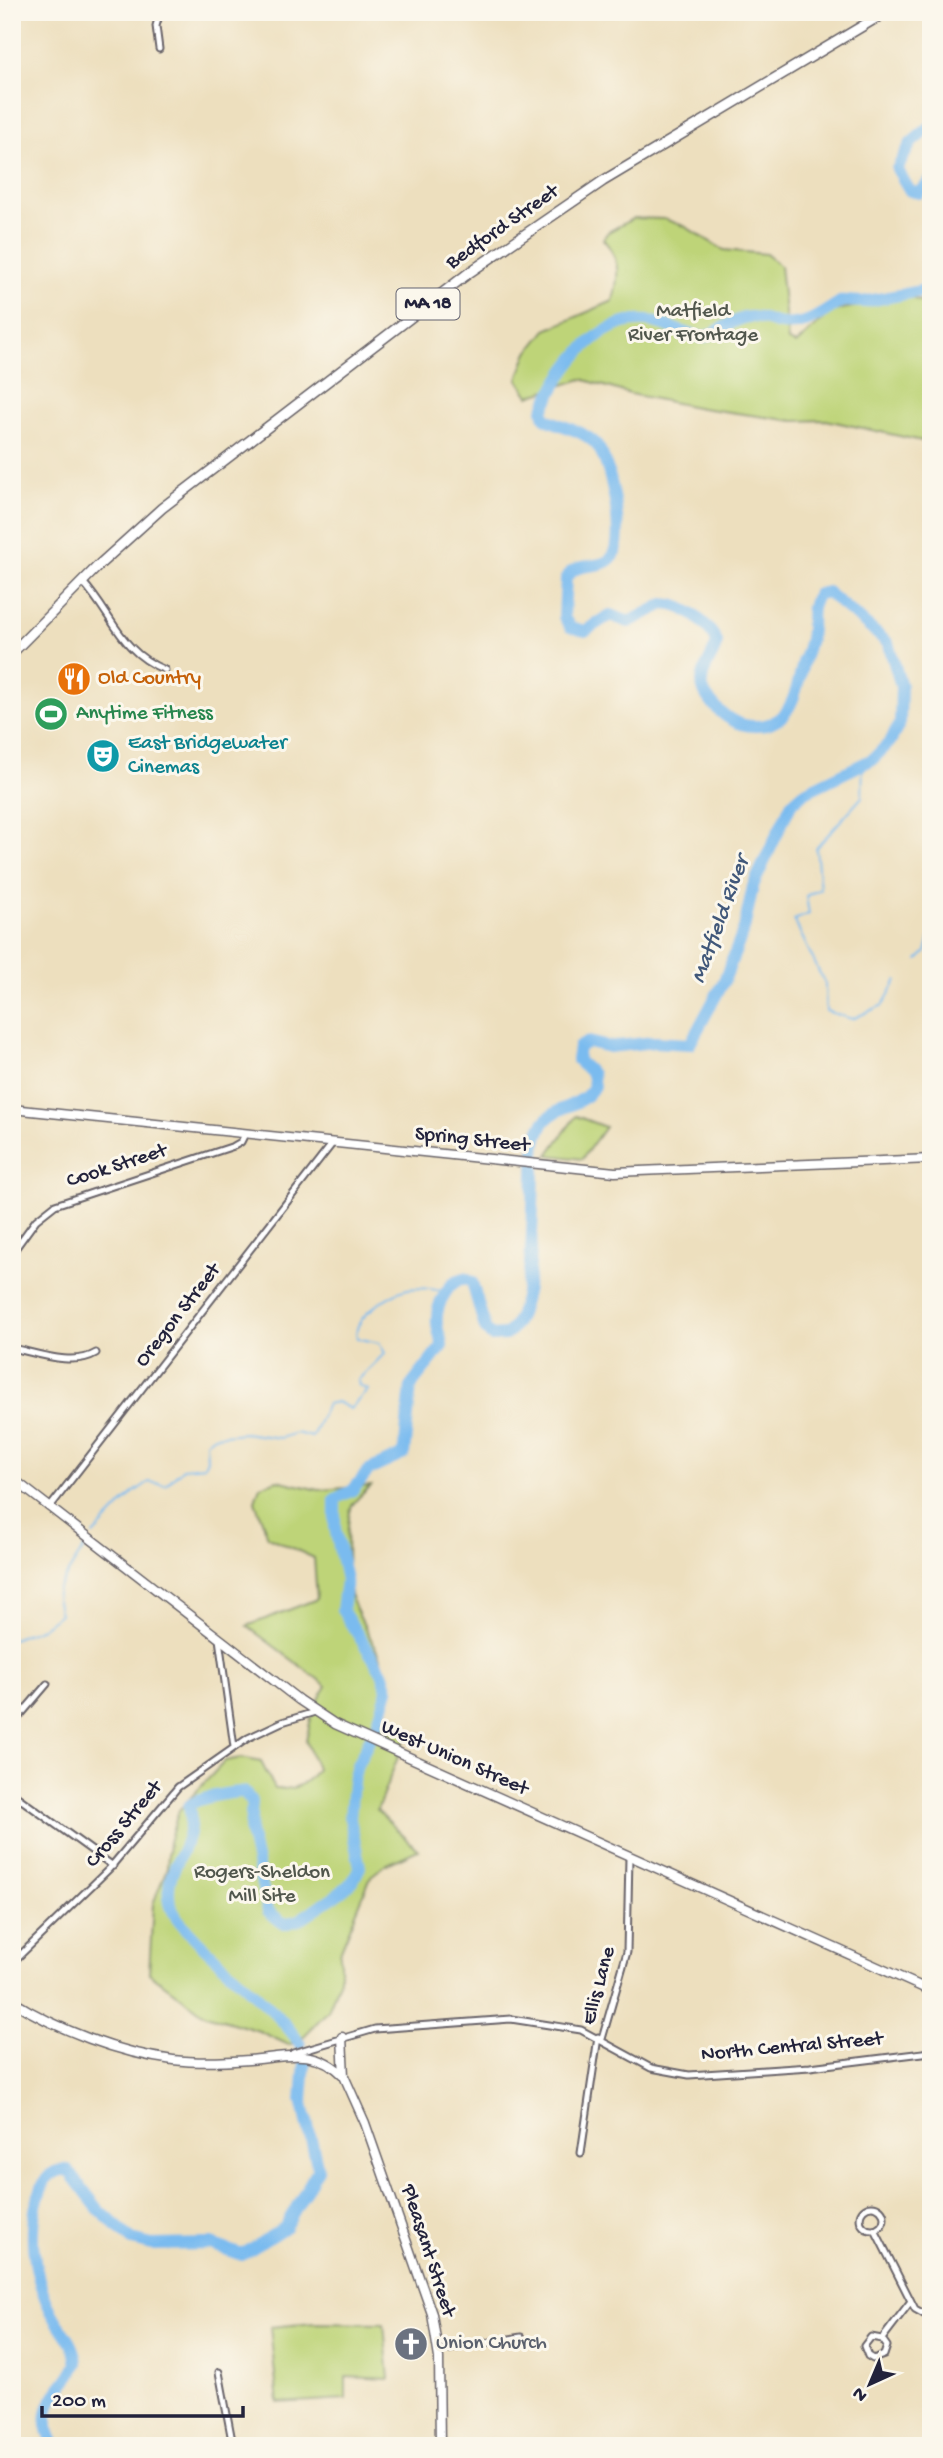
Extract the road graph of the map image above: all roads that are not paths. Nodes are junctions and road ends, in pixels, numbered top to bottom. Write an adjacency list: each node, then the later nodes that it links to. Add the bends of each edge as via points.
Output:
1 (160, 12): 3 (street, via 156,26)
2 (887, 12): 4 (main road, Bedford Street / MA 18, via 522,234 173,499)
3 (159, 49)
4 (82, 581): 5 (main road, Bedford Street / MA 18); 6 (street, via 135,654)
5 (12, 653)
6 (165, 670)
7 (12, 1109): 8 (main road, Spring Street)
8 (245, 1134): 9 (main road, Spring Street); 11 (street, Cook Street, via 234,1146 55,1205 36,1220)
9 (332, 1144): 10 (main road, Spring Street, via 544,1167 638,1172); 15 (street, Oregon Street)
10 (931, 1159)
11 (12, 1253)
12 (12, 1348): 13 (street, via 54,1357 87,1358)
13 (96, 1353)
14 (12, 1478): 15 (main road, West Union Street)
15 (50, 1507): 16 (main road, West Union Street)
16 (219, 1636): 18 (main road, West Union Street); 20 (street)
17 (47, 1684): 19 (street)
18 (315, 1712): 20 (street, Cross Street); 22 (main road, West Union Street)
19 (12, 1725)
20 (234, 1746): 23 (street, Cross Street, via 169,1795)
21 (12, 1793): 23 (street)
22 (629, 1857): 25 (main road, West Union Street); 28 (street, Ellis Lane, via 627,1951)
23 (113, 1866): 24 (street, Cross Street)
24 (12, 1963)
25 (931, 1992)
26 (12, 2001): 30 (main road, North Central Street, via 60,2026 155,2057 206,2062)
27 (342, 2038): 28 (street, North Central Street, via 375,2029 511,2020 563,2025); 30 (street, North Central Street); 31 (main road, Pleasant Street)
28 (600, 2038): 29 (street, North Central Street, via 651,2068 689,2075); 32 (street, Ellis Lane)
29 (931, 2052)
30 (291, 2053): 31 (main road, via 323,2060)
31 (344, 2077): 38 (main road, Pleasant Street, via 365,2123 428,2302)
32 (581, 2152)
33 (875, 2230): 33 (street, via 883,2216 869,2207 861,2213 861,2222 864,2228); 34 (street)
34 (911, 2301): 35 (street, via 919,2313); 37 (street)
35 (931, 2318)
36 (521, 2337): 38 (street)
37 (882, 2339): 37 (street, via 866,2341 868,2356 884,2356 887,2346)
38 (438, 2351): 41 (main road, Pleasant Street)
39 (219, 2372): 40 (street)
40 (233, 2446)
41 (440, 2446)

